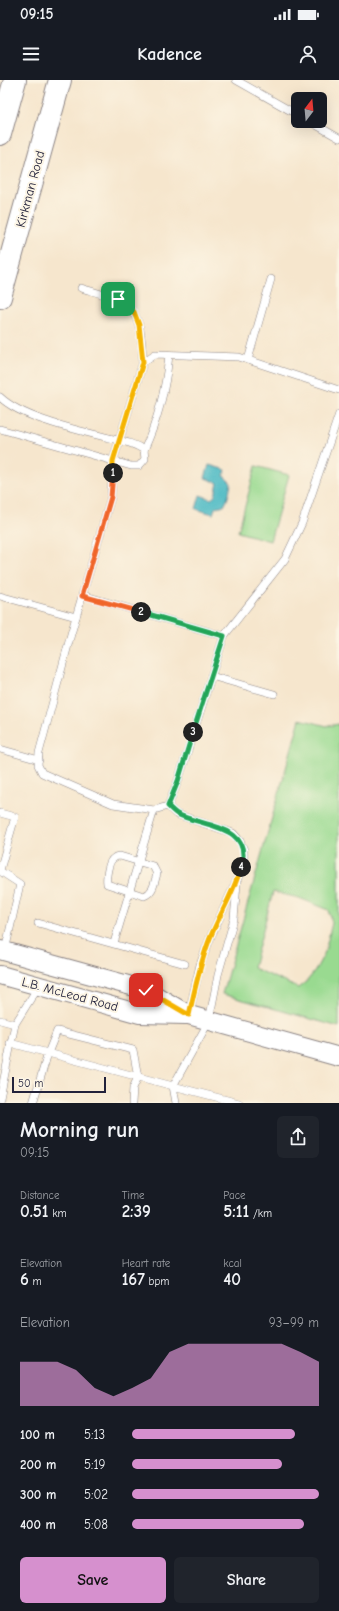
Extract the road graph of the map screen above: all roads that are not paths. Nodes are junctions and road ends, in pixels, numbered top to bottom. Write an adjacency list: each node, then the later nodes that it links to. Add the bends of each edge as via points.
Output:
1 (15, 80): 6 (main road)
2 (60, 80): 10 (main road, Kirkman Road)
3 (236, 80): 4 (lane)
4 (291, 111)
5 (321, 128): 7 (lane)
6 (0, 134)
7 (339, 138)
8 (271, 279): 12 (lane)
9 (81, 288): 13 (lane, via 118,299 134,312 139,325)
10 (0, 297)
11 (169, 355): 12 (lane, via 239,357); 13 (lane, via 155,354); 19 (lane, via 167,376 155,423)
12 (248, 360): 14 (lane)
13 (143, 362): 18 (lane)
14 (339, 390)
15 (0, 397): 18 (lane, via 26,414)
16 (339, 414): 24 (lane, via 302,523 285,559)
17 (0, 429): 20 (lane)
18 (119, 441): 19 (lane, via 136,444); 20 (lane)
19 (144, 450): 20 (lane, via 145,459 139,466)
20 (113, 461): 22 (lane, via 111,497)
21 (0, 596): 23 (lane)
22 (82, 596): 23 (lane); 24 (lane)
23 (76, 617): 28 (lane)
24 (224, 636): 25 (lane)
25 (211, 676): 26 (lane); 29 (lane)
26 (274, 694)
27 (0, 749): 28 (lane)
28 (39, 760): 30 (lane, via 38,765 42,773 113,804)
29 (168, 806): 30 (lane); 34 (lane, via 176,814 233,833 244,850 244,860)
30 (154, 810): 32 (lane)
31 (0, 813): 33 (lane, via 15,817)
32 (138, 861): 35 (lane); 35 (lane, via 153,866 157,874 149,894 144,896); 35 (lane, via 115,857 112,859 106,879 107,884)
33 (0, 871): 38 (lane, via 20,884)
34 (238, 878): 42 (lane, via 200,965); 44 (lane, via 234,919 218,975)
35 (129, 892): 37 (lane)
36 (38, 923): 37 (lane)
37 (114, 943): 39 (lane)
38 (2, 951): 42 (street, L.B. McLeod Road, via 146,990)
39 (185, 964)
40 (0, 975): 41 (street, L.B. McLeod Road)
41 (38, 986): 42 (street, L.B. McLeod Road, via 140,1014); 45 (lane)
42 (189, 1015): 44 (street, L.B. McLeod Road)
43 (0, 1020): 45 (lane)
44 (209, 1021): 48 (street, L.B. McLeod Road); 50 (lane)
45 (15, 1024): 46 (lane)
46 (10, 1043): 47 (lane); 51 (lane)
47 (48, 1053): 49 (lane); 49 (lane, via 57,1031 133,1050); 52 (lane)
48 (339, 1057)
49 (138, 1077): 50 (lane); 53 (lane, via 133,1088)
50 (173, 1086): 54 (lane); 55 (lane)
51 (0, 1098)
52 (33, 1103)
53 (132, 1103)
54 (176, 1103)
55 (239, 1103)

